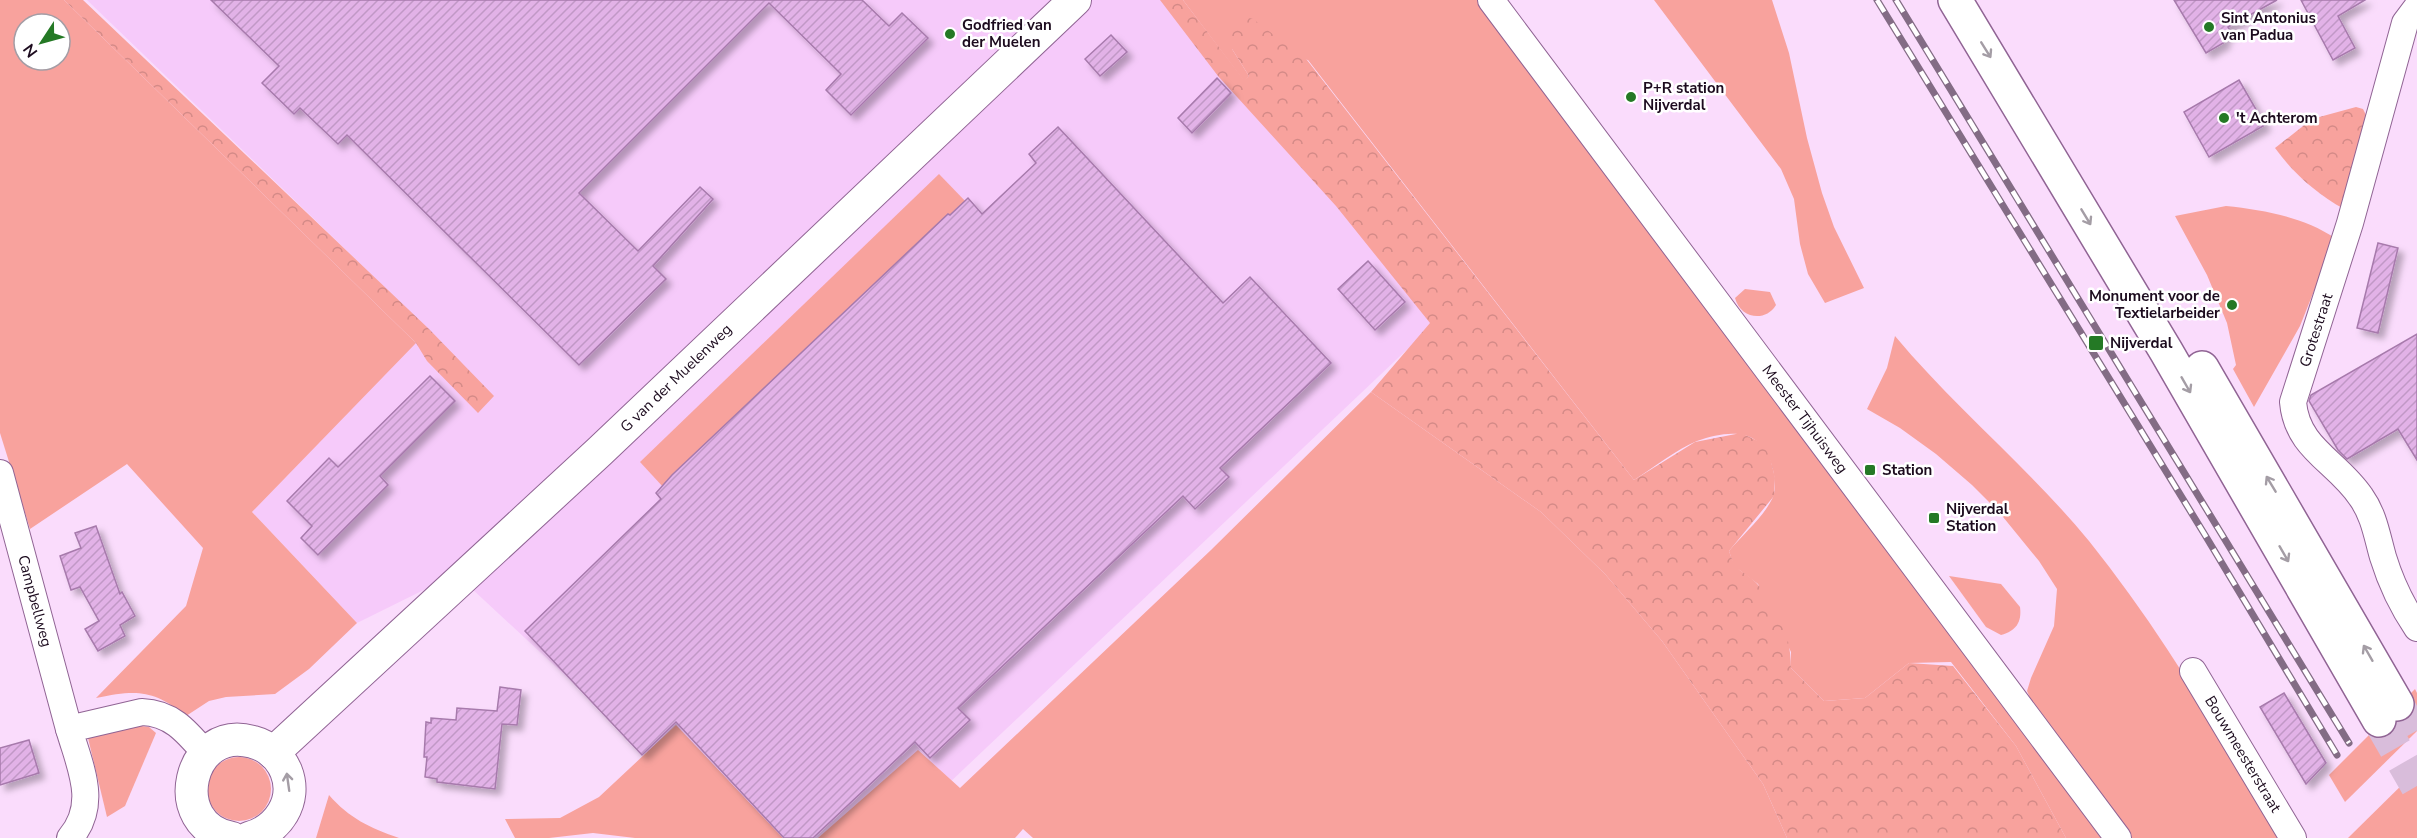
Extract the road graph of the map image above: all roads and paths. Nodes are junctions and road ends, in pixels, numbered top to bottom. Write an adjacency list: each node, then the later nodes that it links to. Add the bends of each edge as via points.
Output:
1 (1075, 0): 10 (street, G van der Muelenweg, via 598,452)
2 (1491, 0): 16 (street, Meester Tijhuisweg)
3 (1955, 0): 4 (main road, one-way to 4, via 2388,712 2279,498)
4 (1981, 0)
5 (2417, 6): 7 (street, Grotestraat, via 2402,34 2350,223 2293,402 2294,417 2307,442 2348,479 2372,516 2398,598)
6 (0, 473): 9 (street, Campbellweg)
7 (2417, 628)
8 (2193, 671): 17 (street, Bouwmeesterstraat)
9 (69, 729): 11 (street, via 151,712 182,727); 14 (street, via 87,799)
10 (273, 753): 11 (street, via 257,743 239,740 221,744); 13 (street, one-way to 10, via 290,795 286,772)
11 (206, 754): 12 (street, via 193,775 191,788)
12 (195, 830): 15 (street)
13 (270, 834)
14 (70, 838)
15 (232, 838)
16 (2118, 838)
17 (2294, 838)

